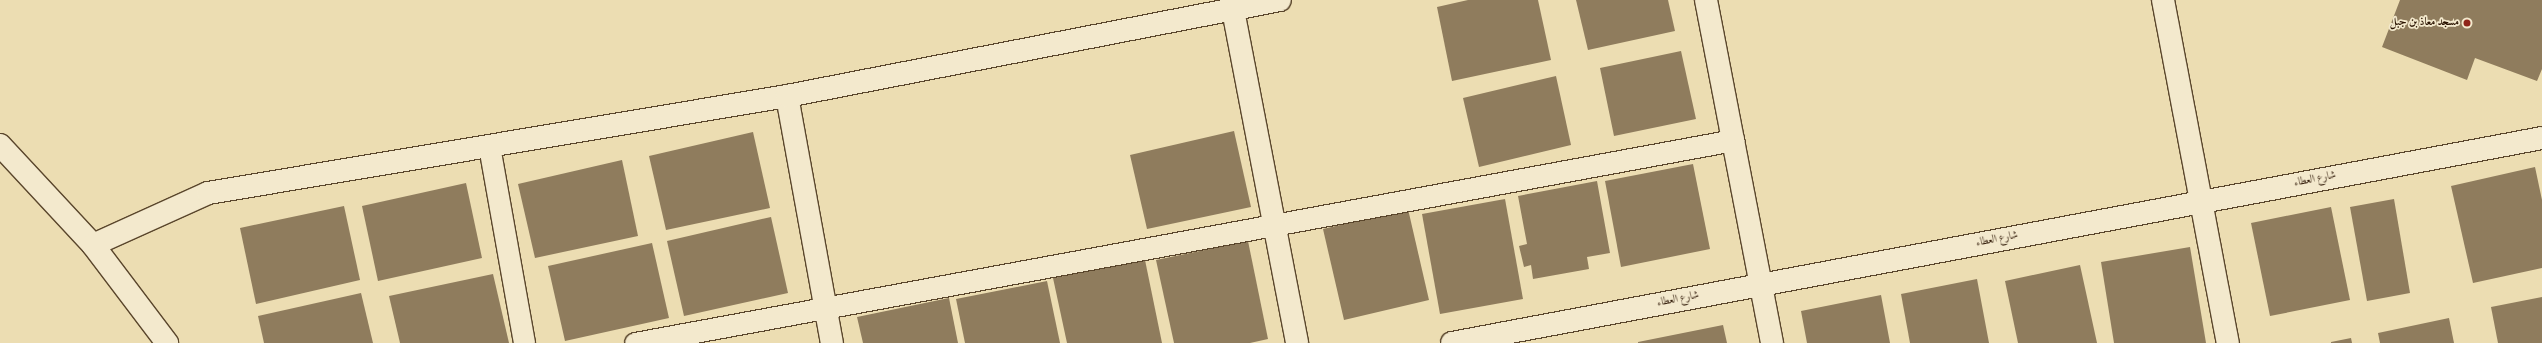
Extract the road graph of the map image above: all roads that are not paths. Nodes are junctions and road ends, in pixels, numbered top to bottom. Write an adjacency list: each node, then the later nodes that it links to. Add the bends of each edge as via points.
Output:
1 (1280, 0): 4 (street)
2 (1706, 0): 7 (street)
3 (2163, 0): 10 (street)
4 (1233, 10): 5 (street); 11 (street)
5 (786, 96): 9 (street); 14 (street)
6 (2542, 138): 10 (street, شارع العطاء)
7 (1733, 140): 11 (lane); 13 (street)
8 (0, 144): 12 (street)
9 (490, 146): 12 (street, via 208,193); 16 (lane)
10 (2201, 202): 13 (street, شارع العطاء); 22 (street)
11 (1274, 225): 14 (lane); 19 (street)
12 (94, 245): 15 (street)
13 (1761, 285): 20 (street, شارع العطاء); 21 (street)
14 (825, 308): 17 (lane); 18 (street)
15 (166, 343)
16 (524, 343)
17 (635, 343)
18 (832, 343)
19 (1297, 343)
20 (1452, 343)
21 (1772, 343)
22 (2228, 343)

